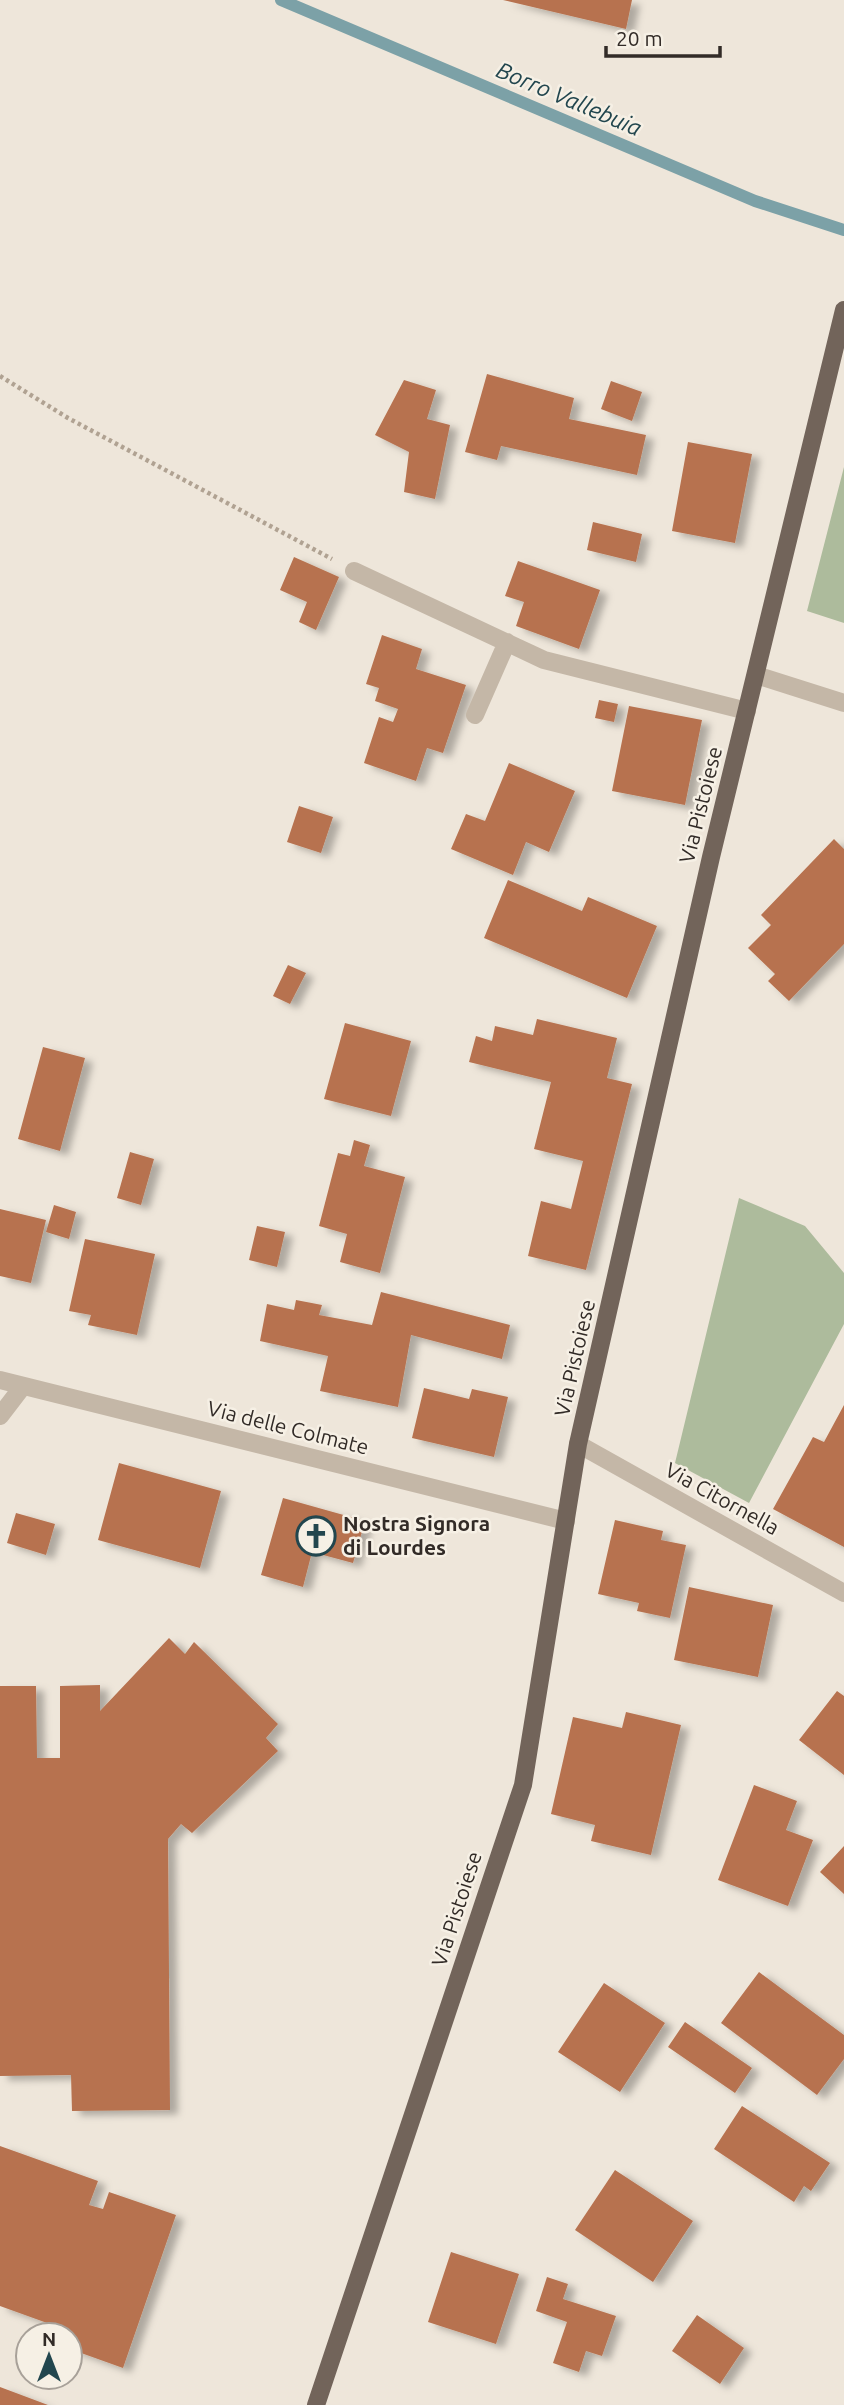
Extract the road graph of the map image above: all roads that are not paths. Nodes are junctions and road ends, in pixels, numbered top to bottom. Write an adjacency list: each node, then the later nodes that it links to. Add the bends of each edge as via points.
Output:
1 (844, 310): 2 (main road, Via Pistoiese)
2 (839, 354): 5 (main road, Via Pistoiese)
3 (354, 570): 4 (street)
4 (507, 642): 7 (street, via 544,660); 8 (street)
5 (756, 675): 6 (street); 7 (main road, Via Pistoiese)
6 (844, 703)
7 (747, 711): 12 (main road, Via Pistoiese)
8 (475, 715)
9 (0, 1380): 10 (street, Via delle Colmate)
10 (23, 1386): 11 (street); 13 (street, Via delle Colmate)
11 (0, 1416)
12 (578, 1444): 13 (main road, Via Pistoiese); 14 (street, Via Citornella)
13 (566, 1521): 15 (main road, Via Pistoiese, via 523,1785)
14 (844, 1593)
15 (316, 2405)

